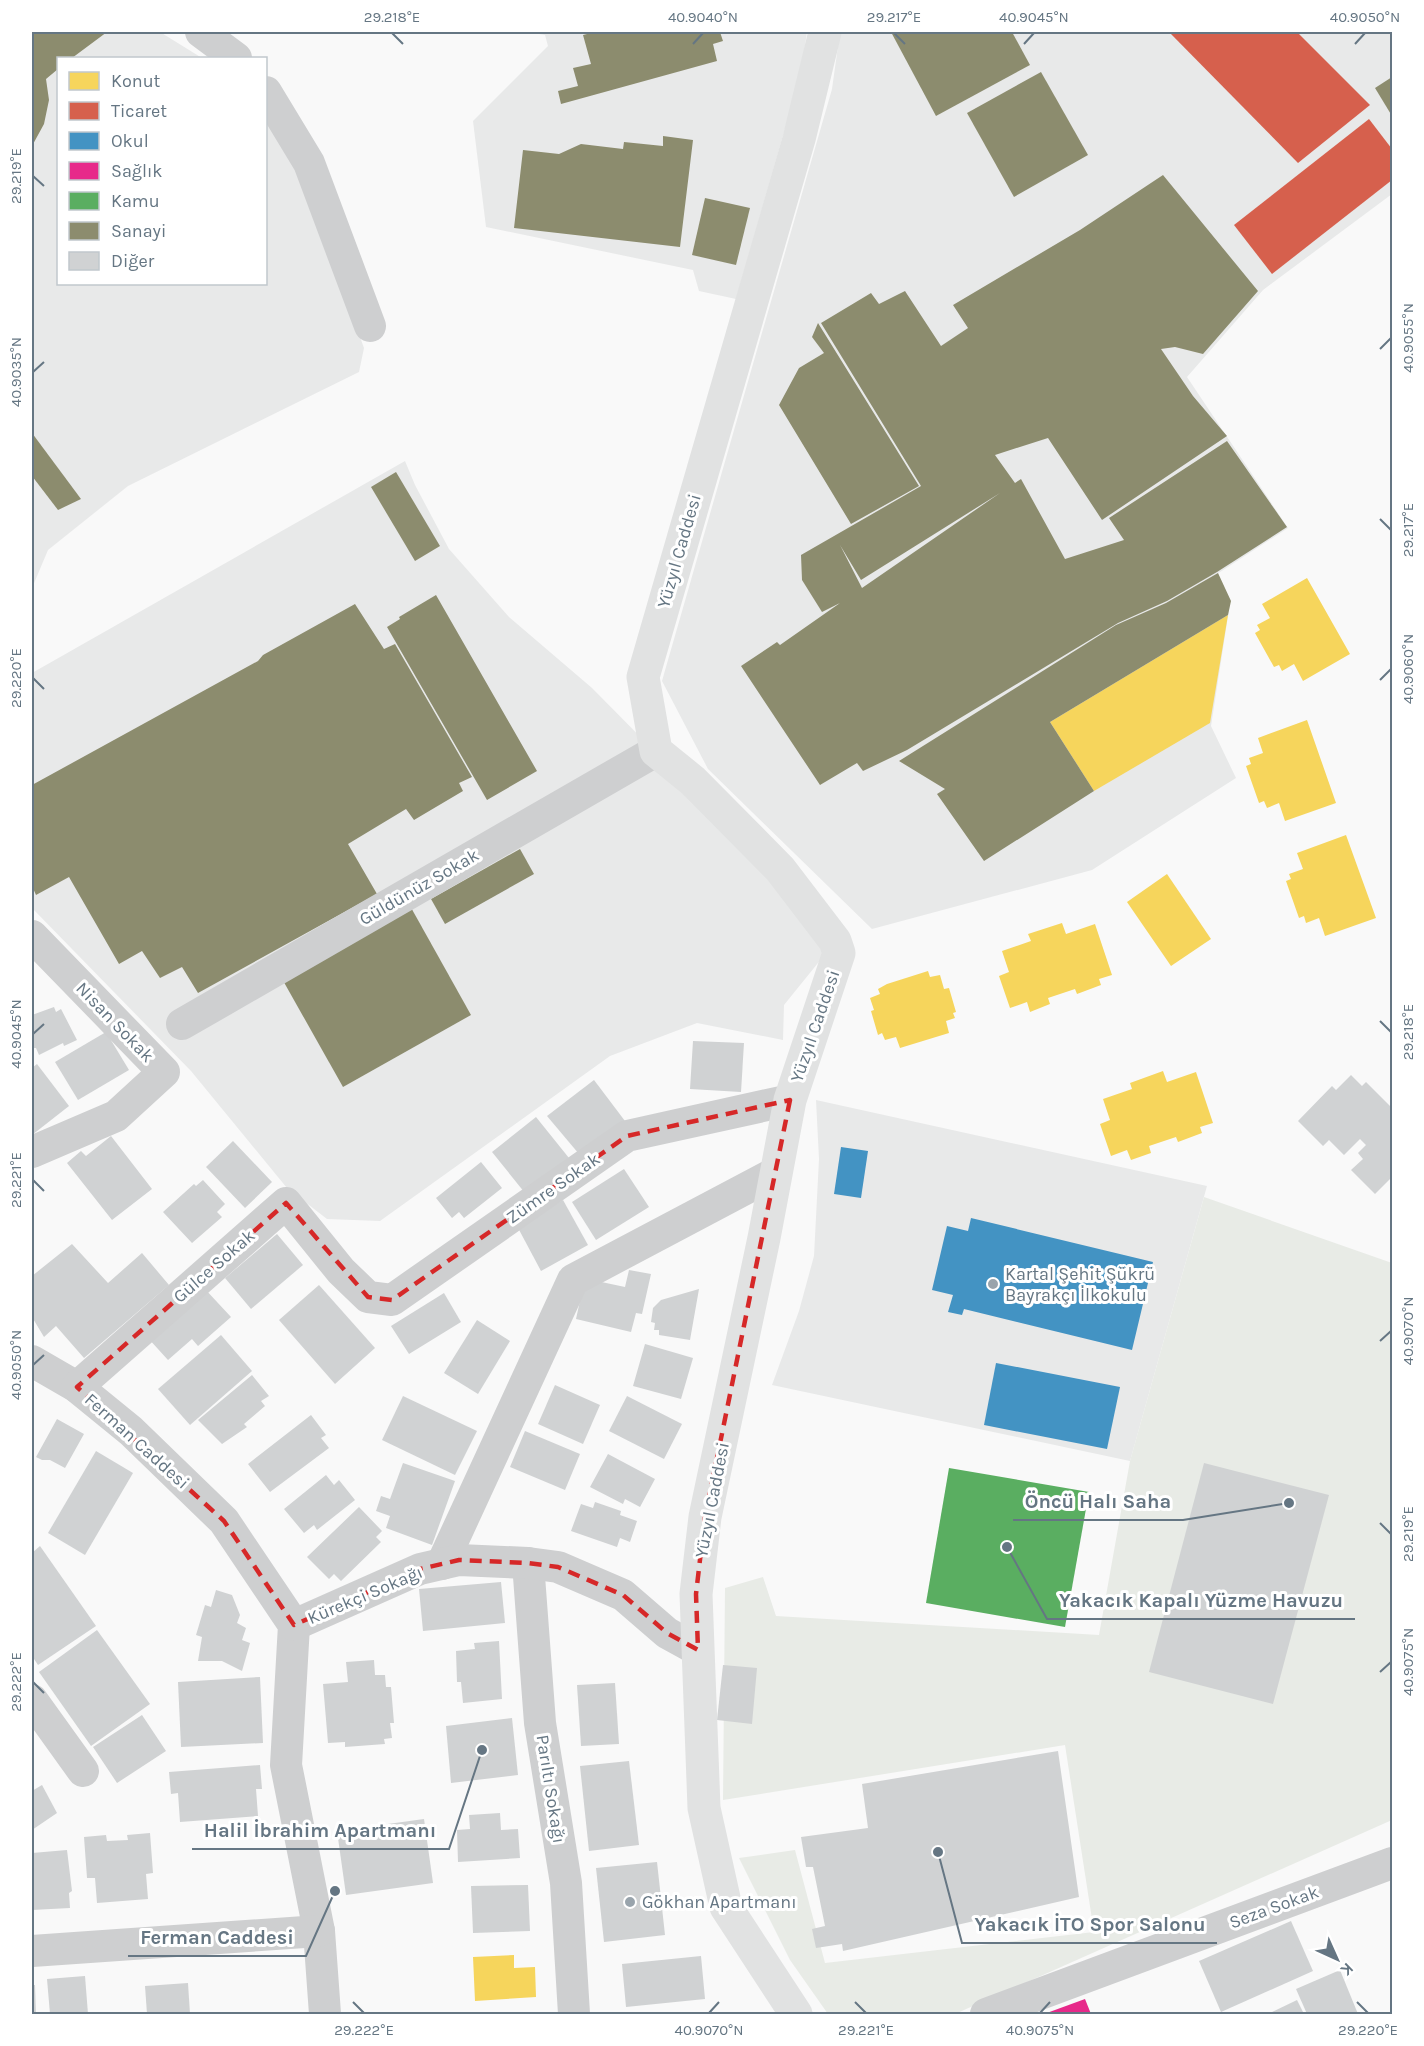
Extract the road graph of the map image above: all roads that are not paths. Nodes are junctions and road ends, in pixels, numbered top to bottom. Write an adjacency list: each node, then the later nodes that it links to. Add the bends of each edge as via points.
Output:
1 (201, 32): 3 (street)
2 (825, 32): 6 (street, Yüzyıl Caddesi, via 799,138 643,677)
3 (235, 57)
4 (267, 94): 5 (street, via 309,163)
5 (370, 326)
6 (656, 751): 8 (street, Güldünüz Sokak); 9 (street, Yüzyıl Caddesi, via 693,781 780,869 837,947 837,963)
7 (32, 936): 10 (street, Nisan Sokak, via 165,1072 116,1116)
8 (182, 1024)
9 (790, 1100): 11 (street, Yüzyıl Caddesi); 12 (street, Zümre Sokak, via 627,1136 392,1300 368,1297)
10 (32, 1152)
11 (774, 1173): 16 (street, via 573,1280); 18 (street, Yüzyıl Caddesi, via 764,1238 705,1516 696,1594)
12 (341, 1271): 14 (street, Gülce Sokak, via 286,1203)
13 (32, 1361): 14 (street, Ferman Caddesi)
14 (77, 1387): 17 (street, Ferman Caddesi, via 131,1431 224,1521)
15 (528, 1563): 16 (street, Kürekçi Sokağı, via 459,1560); 18 (street, Kürekçi Sokağı, via 558,1567 623,1595 667,1633); 25 (street, Parıltı Sokağı, via 540,1724 566,1883)
16 (442, 1564): 17 (street, Kürekçi Sokağı, via 420,1569)
17 (294, 1625): 22 (street, via 286,1765)
18 (698, 1650): 26 (street, Yüzyıl Caddesi, via 704,1808 726,1907)
19 (32, 1700): 20 (street)
20 (83, 1771)
21 (1392, 1863): 27 (street, Seza Sokak)
22 (319, 1931): 23 (street); 24 (street)
23 (32, 1952)
24 (325, 2014)
25 (574, 2014)
26 (796, 2014)
27 (986, 2014)

